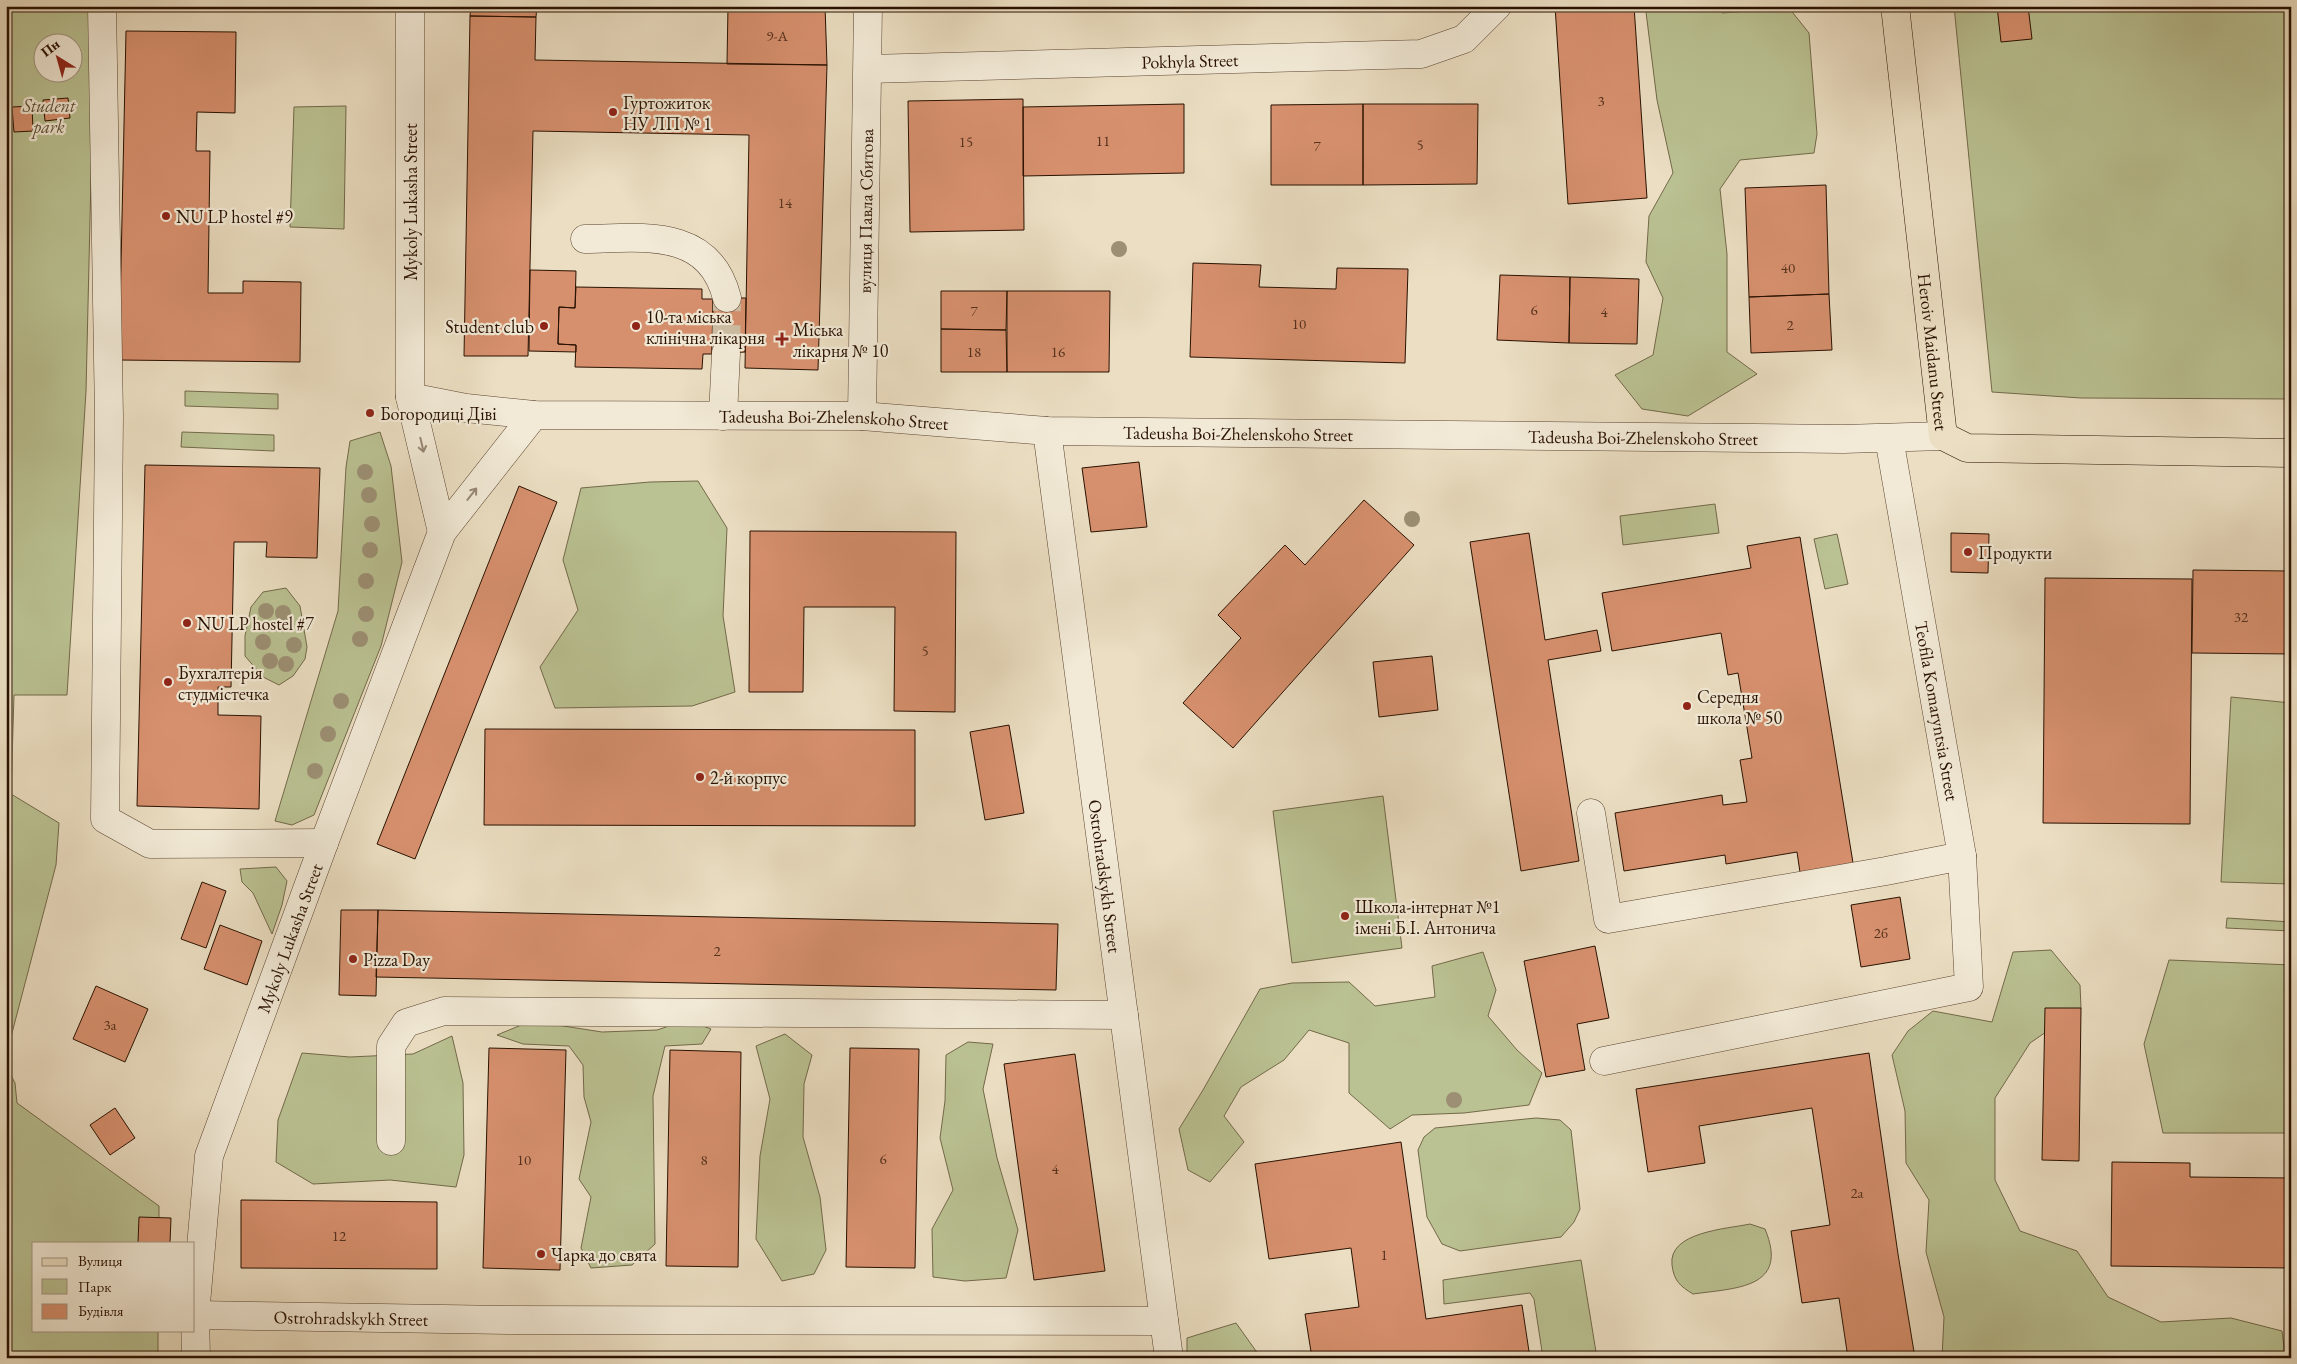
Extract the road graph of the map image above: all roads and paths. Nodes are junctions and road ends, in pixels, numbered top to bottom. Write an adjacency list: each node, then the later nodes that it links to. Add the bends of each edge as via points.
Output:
1 (102, 6): 20 (street, via 109,417 105,819 150,844)
2 (410, 6): 10 (street, Mykoly Lukasha Street)
3 (868, 6): 6 (street, вулиця Павла Сбитова)
4 (1496, 6): 6 (street, Pokhyla Street, via 1464,39 1421,54)
5 (1895, 6): 15 (main road, Heroiv Maidanu Street)
6 (868, 69): 13 (street, вулиця Павла Сбитова)
7 (585, 239): 8 (street, via 658,238 688,246 701,255 719,276)
8 (726, 298)
9 (726, 353): 12 (street)
10 (410, 397): 11 (street); 18 (street, Mykoly Lukasha Street, one-way to 18)
11 (534, 416): 12 (street, Tadeusha Boi-Zhelenskoho Street); 18 (street, Mykoly Lukasha Street, one-way to 11)
12 (723, 416): 13 (street, Tadeusha Boi-Zhelenskoho Street)
13 (862, 416): 14 (street, Tadeusha Boi-Zhelenskoho Street)
14 (1047, 431): 16 (street, Tadeusha Boi-Zhelenskoho Street); 22 (street, Ostrohradskykh Street)
15 (1943, 436): 16 (street, Tadeusha Boi-Zhelenskoho Street); 17 (main road, Heroiv Maidanu Street, via 1967,448)
16 (1889, 438): 21 (street, Teofila Komaryntsia Street)
17 (2291, 453)
18 (442, 532): 20 (street, Mykoly Lukasha Street)
19 (1591, 813): 21 (street, via 1608,919)
20 (324, 843): 25 (street, Mykoly Lukasha Street, via 209,1156)
21 (1962, 856): 23 (street, Teofila Komaryntsia Street, via 1969,987)
22 (1124, 1015): 24 (street, via 444,1011 406,1023 391,1046); 26 (street, Ostrohradskykh Street)
23 (1604, 1061)
24 (391, 1141)
25 (195, 1315): 26 (street, Ostrohradskykh Street, via 508,1320); 27 (street, Mykoly Lukasha Street)
26 (1153, 1321): 28 (street, Ostrohradskykh Street)
27 (196, 1358)
28 (1169, 1358)

